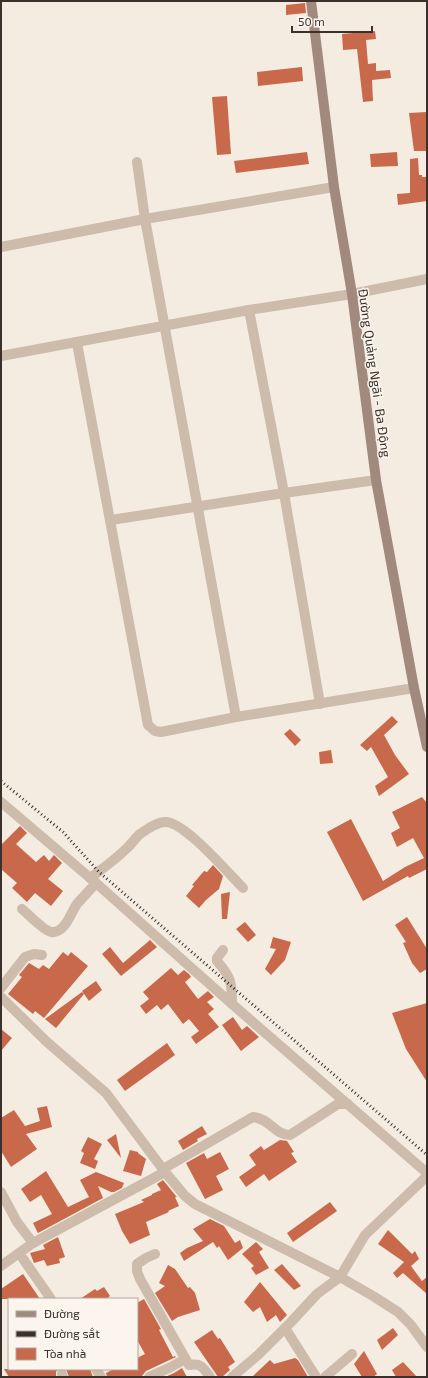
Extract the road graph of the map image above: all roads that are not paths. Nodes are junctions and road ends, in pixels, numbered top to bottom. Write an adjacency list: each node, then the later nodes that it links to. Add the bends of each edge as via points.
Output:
1 (310, 1): 3 (main road, Đường Quảng Ngãi - Ba Động)
2 (137, 162): 4 (street)
3 (334, 187): 4 (street); 7 (main road, Đường Quảng Ngãi - Ba Động)
4 (145, 219): 5 (street); 9 (street)
5 (1, 247)
6 (427, 279): 7 (street)
7 (352, 294): 8 (street); 12 (main road, Đường Quảng Ngãi - Ba Động)
8 (249, 310): 9 (street); 13 (street)
9 (165, 325): 10 (street); 14 (street)
10 (77, 343): 11 (street); 15 (street)
11 (1, 356)
12 (376, 480): 13 (street); 16 (main road, Đường Quảng Ngãi - Ba Động)
13 (284, 493): 14 (street); 17 (street)
14 (197, 508): 15 (street); 18 (street)
15 (111, 520): 18 (street, via 148,725 161,732)
16 (414, 688): 17 (street); 19 (main road, Đường Quảng Ngãi - Ba Động)
17 (320, 704): 18 (street)
18 (236, 717)
19 (427, 747)
20 (1, 802): 21 (street)
21 (93, 880): 22 (street, via 140,834 165,822 178,826 190,835); 23 (street, via 61,929 55,932 45,929); 28 (street)
22 (243, 888)
23 (22, 909)
24 (223, 950): 28 (street, via 217,961 229,975)
25 (42, 955): 26 (street, via 25,957)
26 (1, 988)
27 (1, 996): 30 (street, via 47,1042 106,1093)
28 (232, 1004): 29 (street)
29 (348, 1104): 30 (street, via 338,1104 290,1135 284,1135 263,1119 253,1117); 31 (street)
30 (164, 1170): 34 (street); 38 (street, via 195,1204)
31 (427, 1173)
32 (427, 1176): 38 (street, via 366,1235)
33 (1, 1192): 34 (street, via 17,1222)
34 (33, 1243): 35 (street)
35 (19, 1253): 37 (street); 39 (street)
36 (155, 1254): 43 (street, via 138,1264 137,1271)
37 (1, 1266)
38 (340, 1277): 40 (street, via 317,1294); 41 (street, via 398,1312)
39 (49, 1298)
40 (285, 1328): 46 (street); 47 (street)
41 (427, 1347)
42 (352, 1354): 48 (street)
43 (185, 1359): 44 (street); 45 (street, via 189,1365 201,1365)
44 (149, 1377)
45 (210, 1377)
46 (232, 1377)
47 (316, 1377)
48 (325, 1377)

